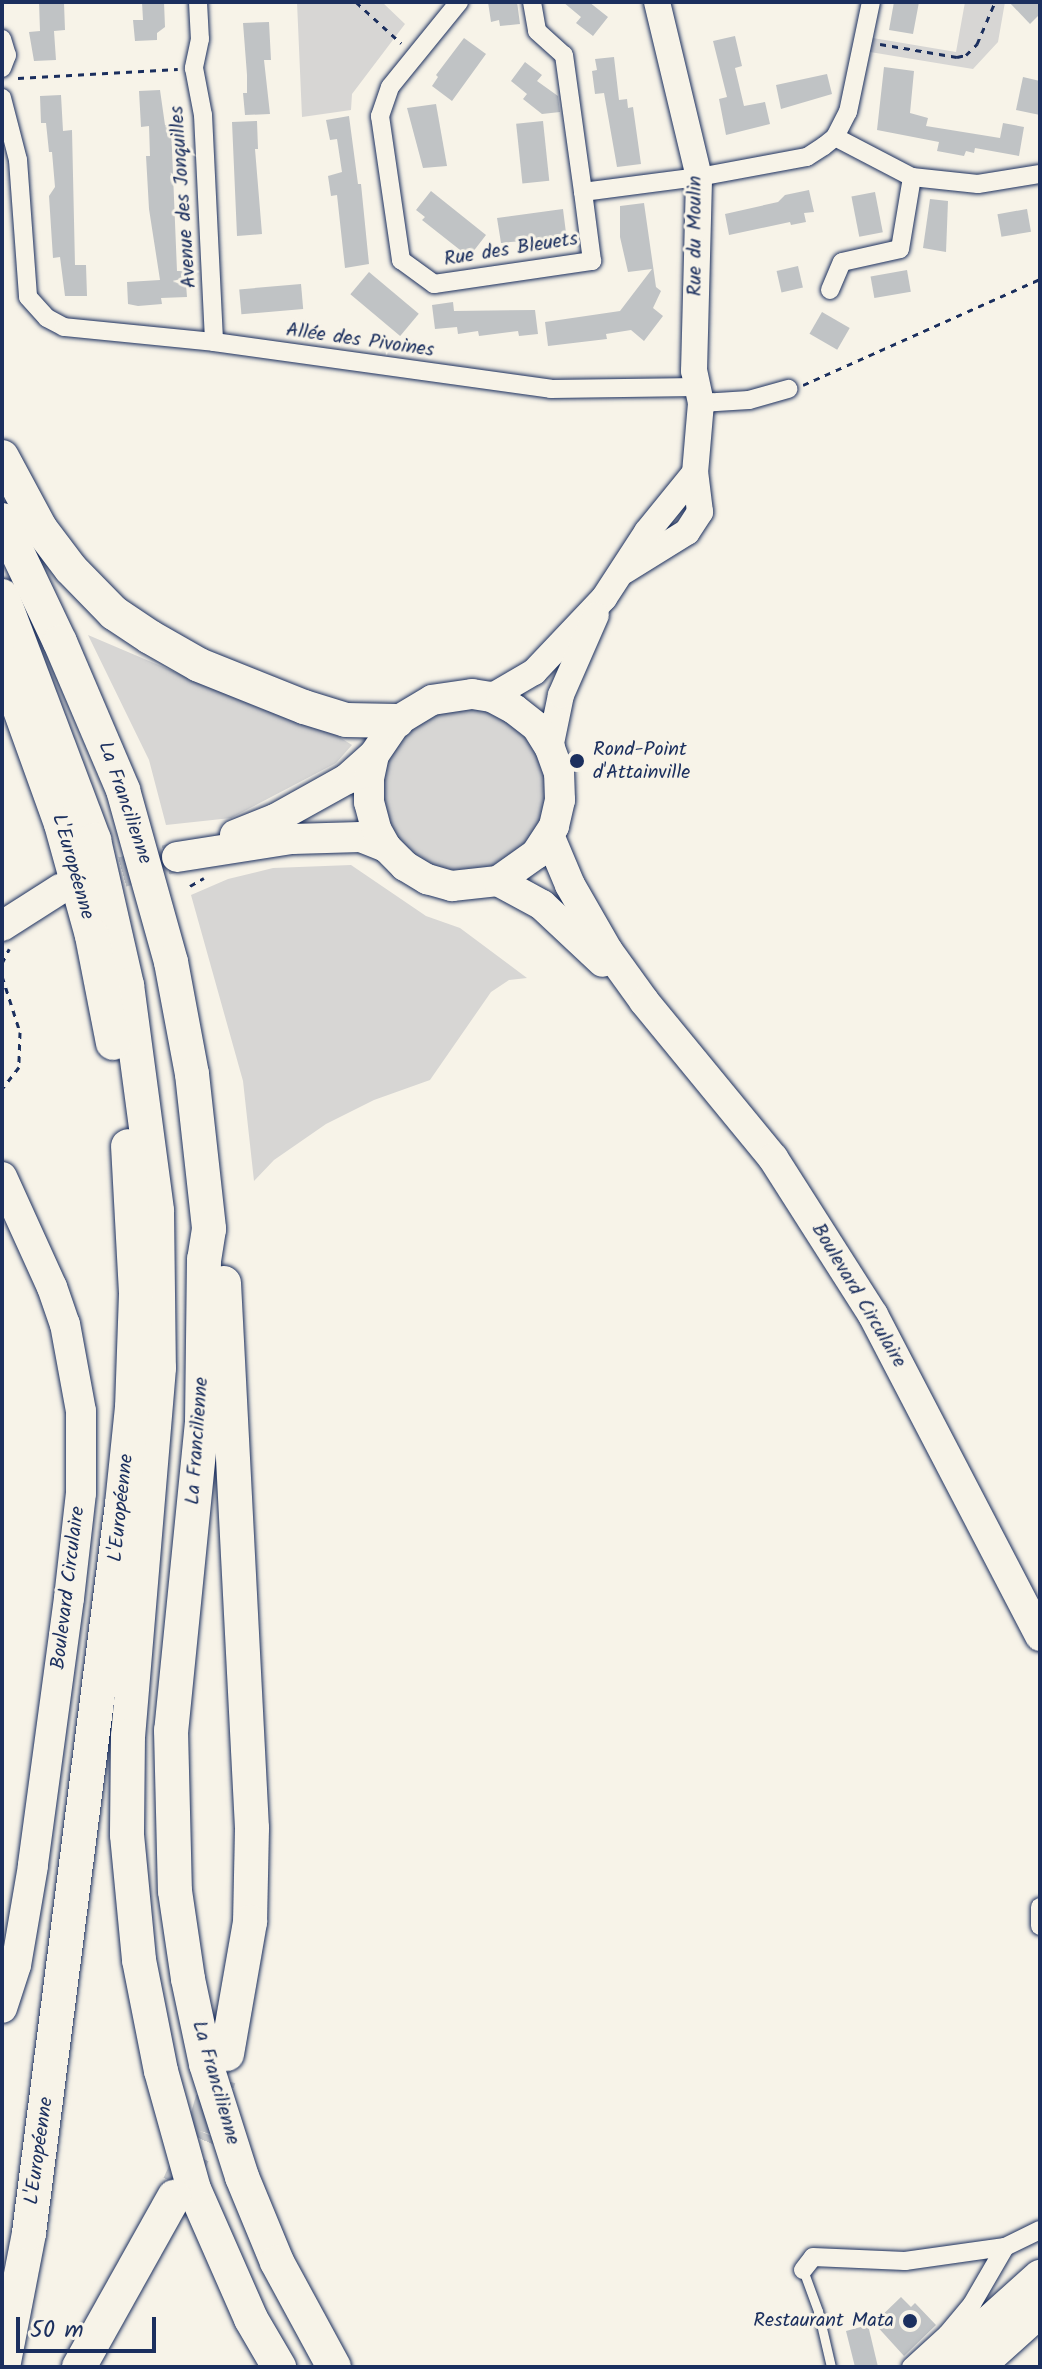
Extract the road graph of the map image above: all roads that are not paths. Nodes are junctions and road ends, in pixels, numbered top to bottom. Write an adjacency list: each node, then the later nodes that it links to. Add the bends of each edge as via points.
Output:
1 (198, 2): 15 (street, Avenue des Jonquilles, via 200,39 194,68 203,115)
2 (459, 2): 13 (street, Rue des Bleuets, via 390,87 380,116 401,260 434,284 592,261)
3 (532, 2): 13 (street, via 537,31 564,55)
4 (657, 2): 11 (street, Rue du Moulin)
5 (871, 2): 9 (street, via 848,112)
6 (2, 39): 7 (street)
7 (9, 73)
8 (2, 98): 15 (street, Allée des Pivoines, via 18,160 28,297 64,327)
9 (835, 137): 11 (street, via 807,157); 12 (street)
10 (1040, 174): 12 (street, via 978,184)
11 (699, 177): 13 (street); 17 (street, Rue du Moulin, via 694,371)
12 (912, 177): 14 (street, via 900,249 842,262)
13 (583, 192)
14 (830, 290)
15 (214, 342): 17 (street, Allée des Pivoines, via 551,389)
16 (788, 389): 17 (street, Allée des Pivoines, via 749,400)
17 (699, 395): 21 (street, Rue du Moulin, via 696,523 624,571)
18 (2, 457): 24 (highway, via 40,528 114,613 199,665 304,707 346,720)
19 (2, 520): 34 (highway, La Francilienne, via 96,723 149,874 192,1074)
20 (2, 596): 48 (highway, La Francilienne, via 94,840 127,985 157,1211 159,1368 128,1736 127,1835 139,1960 161,2071 194,2189 245,2306)
21 (604, 598): 23 (street, Rue du Moulin, via 534,672); 25 (street, Rue du Moulin, via 561,695)
22 (2, 660): 46 (highway, L'Européenne, via 61,824 104,990 129,1157 136,1293 132,1408 116,1565 29,2233)
23 (491, 697): 24 (main road, via 451,695); 25 (main road, via 537,727)
24 (397, 721): 26 (main road)
25 (550, 748): 27 (main road, via 559,773 560,800)
26 (374, 755): 28 (main road, via 369,802); 28 (main road, via 347,779 275,819 177,857 292,839 361,837)
27 (549, 835): 29 (main road, via 527,862); 32 (main road, Boulevard Circulaire, via 582,906)
28 (386, 847): 29 (main road, via 427,879 452,886)
29 (498, 881): 32 (main road, Boulevard Circulaire, via 542,905)
30 (2, 908): 31 (main road, via 60,889)
31 (2, 926)
32 (644, 1001): 35 (main road, Boulevard Circulaire, via 773,1158 825,1237 873,1315)
33 (2, 1177): 38 (main road, Boulevard Circulaire, via 65,1324 81,1425 79,1508 37,1834 16,1965)
34 (209, 1229): 39 (highway, via 224,1270 252,1828 250,1922); 49 (highway, La Francilienne, via 202,1422 171,1730 175,1891 206,2064 242,2177 277,2262)
35 (1037, 1633)
36 (1040, 1907): 37 (street)
37 (1040, 1926)
38 (2, 2008)
39 (227, 2054)
40 (174, 2197): 47 (highway)
41 (1040, 2230): 42 (street)
42 (1005, 2247): 43 (street, via 905,2261 813,2257); 51 (street, via 972,2304)
43 (803, 2270): 50 (lane)
44 (1040, 2277): 52 (highway)
45 (1040, 2310): 53 (highway)
46 (3, 2367)
47 (79, 2367)
48 (279, 2367)
49 (334, 2367)
50 (831, 2367)
51 (911, 2367)
52 (940, 2367)
53 (977, 2367)

